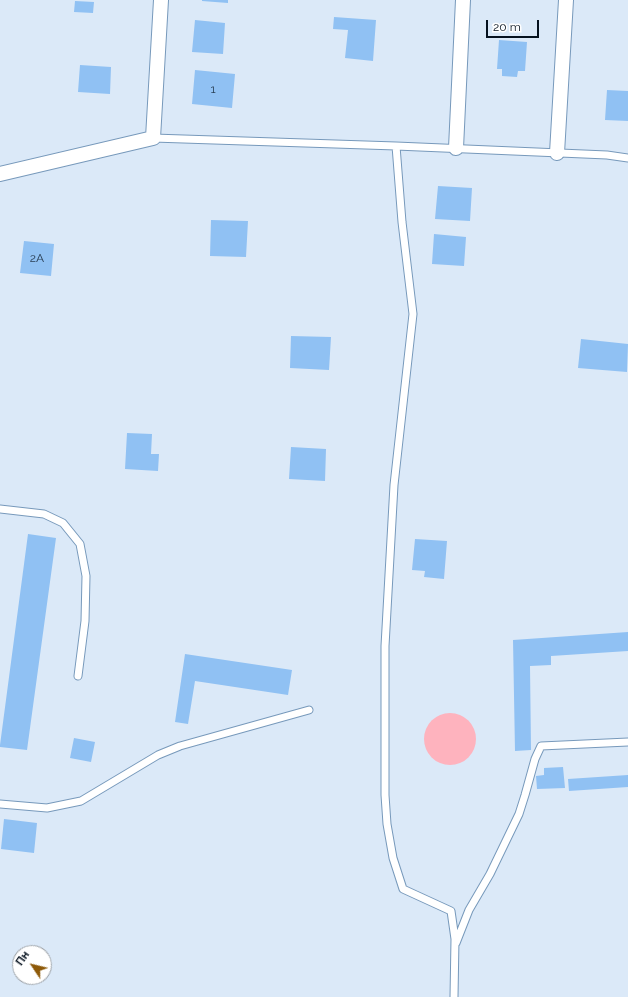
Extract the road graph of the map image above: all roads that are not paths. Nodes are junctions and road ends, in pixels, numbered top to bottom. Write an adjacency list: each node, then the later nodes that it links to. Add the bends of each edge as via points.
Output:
1 (161, 0): 4 (street)
2 (463, 0): 6 (street)
3 (566, 0): 7 (street)
4 (153, 138): 5 (lane); 9 (street)
5 (396, 146): 6 (lane); 15 (lane, via 412,314 394,485 385,646 385,795 393,858 403,889 450,911 455,939)
6 (456, 148): 7 (lane)
7 (557, 152): 8 (lane)
8 (628, 158)
9 (0, 174)
10 (0, 509): 11 (lane, via 44,514 63,523 80,544 86,576 85,621)
11 (78, 676)
12 (309, 710): 14 (lane, via 180,746 81,801 47,808)
13 (628, 742): 15 (lane, via 541,746 519,814 469,910 452,955)
14 (0, 804)
15 (453, 997)

